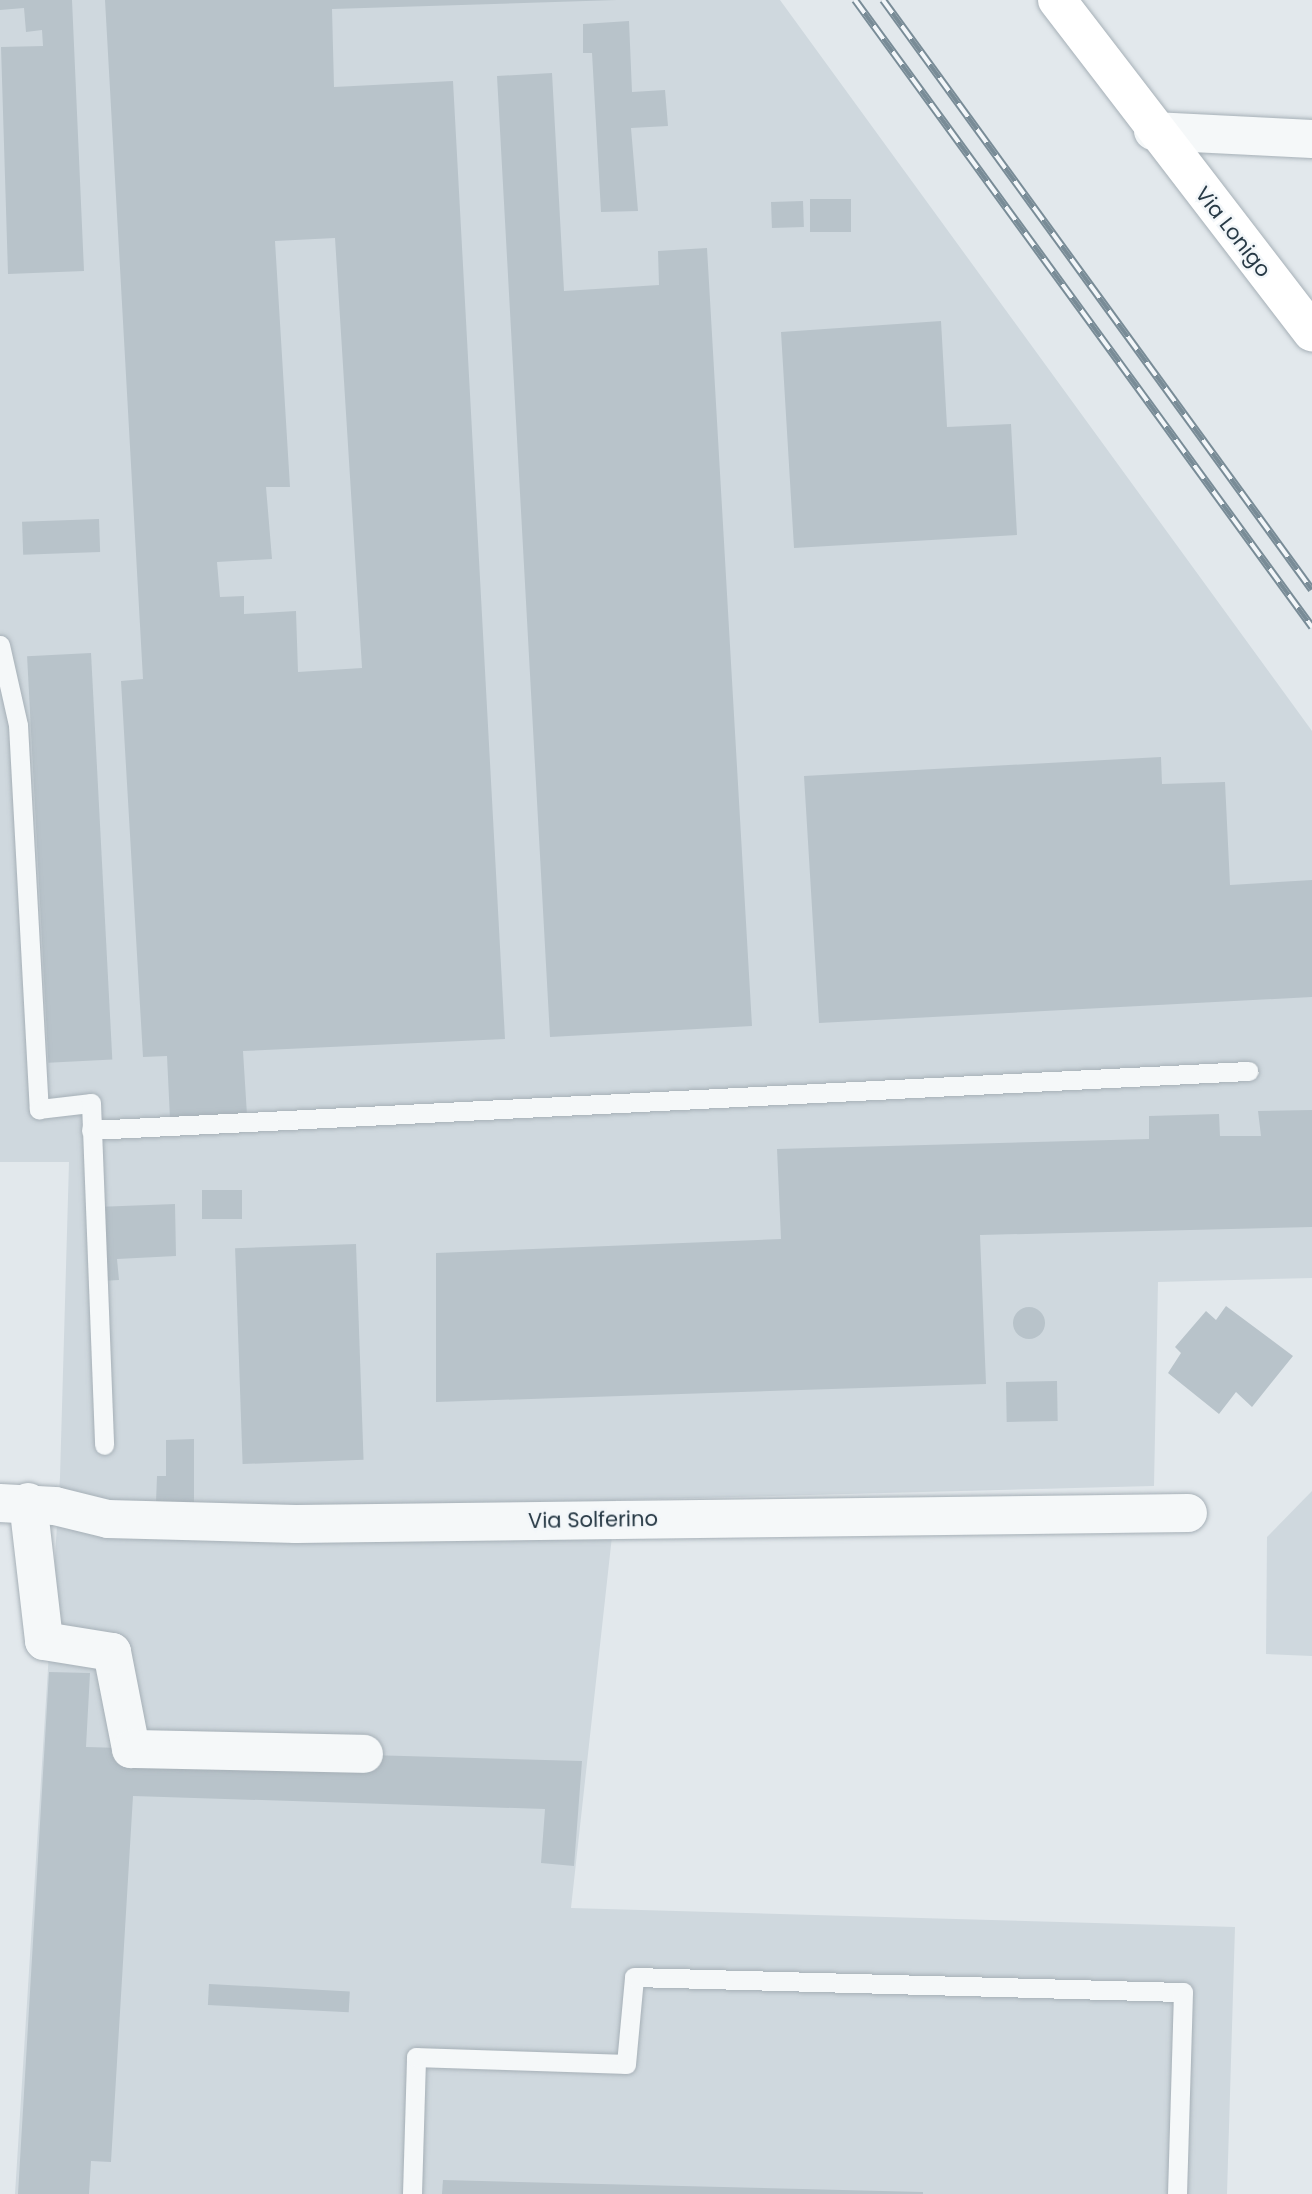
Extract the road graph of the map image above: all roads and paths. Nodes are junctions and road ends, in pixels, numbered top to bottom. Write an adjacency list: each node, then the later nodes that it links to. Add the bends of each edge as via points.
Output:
1 (1057, 0): 2 (main road, Via Lonigo)
2 (1153, 131): 3 (street); 4 (main road, Via Lonigo)
3 (1312, 139)
4 (1312, 332)
5 (0, 646): 7 (lane, via 18,725 38,1109 90,1103)
6 (1248, 1072): 7 (lane)
7 (91, 1130): 8 (lane)
8 (104, 1446)
9 (14, 1503): 10 (street, Via Solferino, via 108,1519 296,1524); 11 (street, via 44,1641 112,1652 131,1749)
10 (1188, 1513)
11 (364, 1754)
12 (412, 2194): 13 (lane, via 416,2057 626,2064 634,1977 1183,1992)
13 (1177, 2194)

